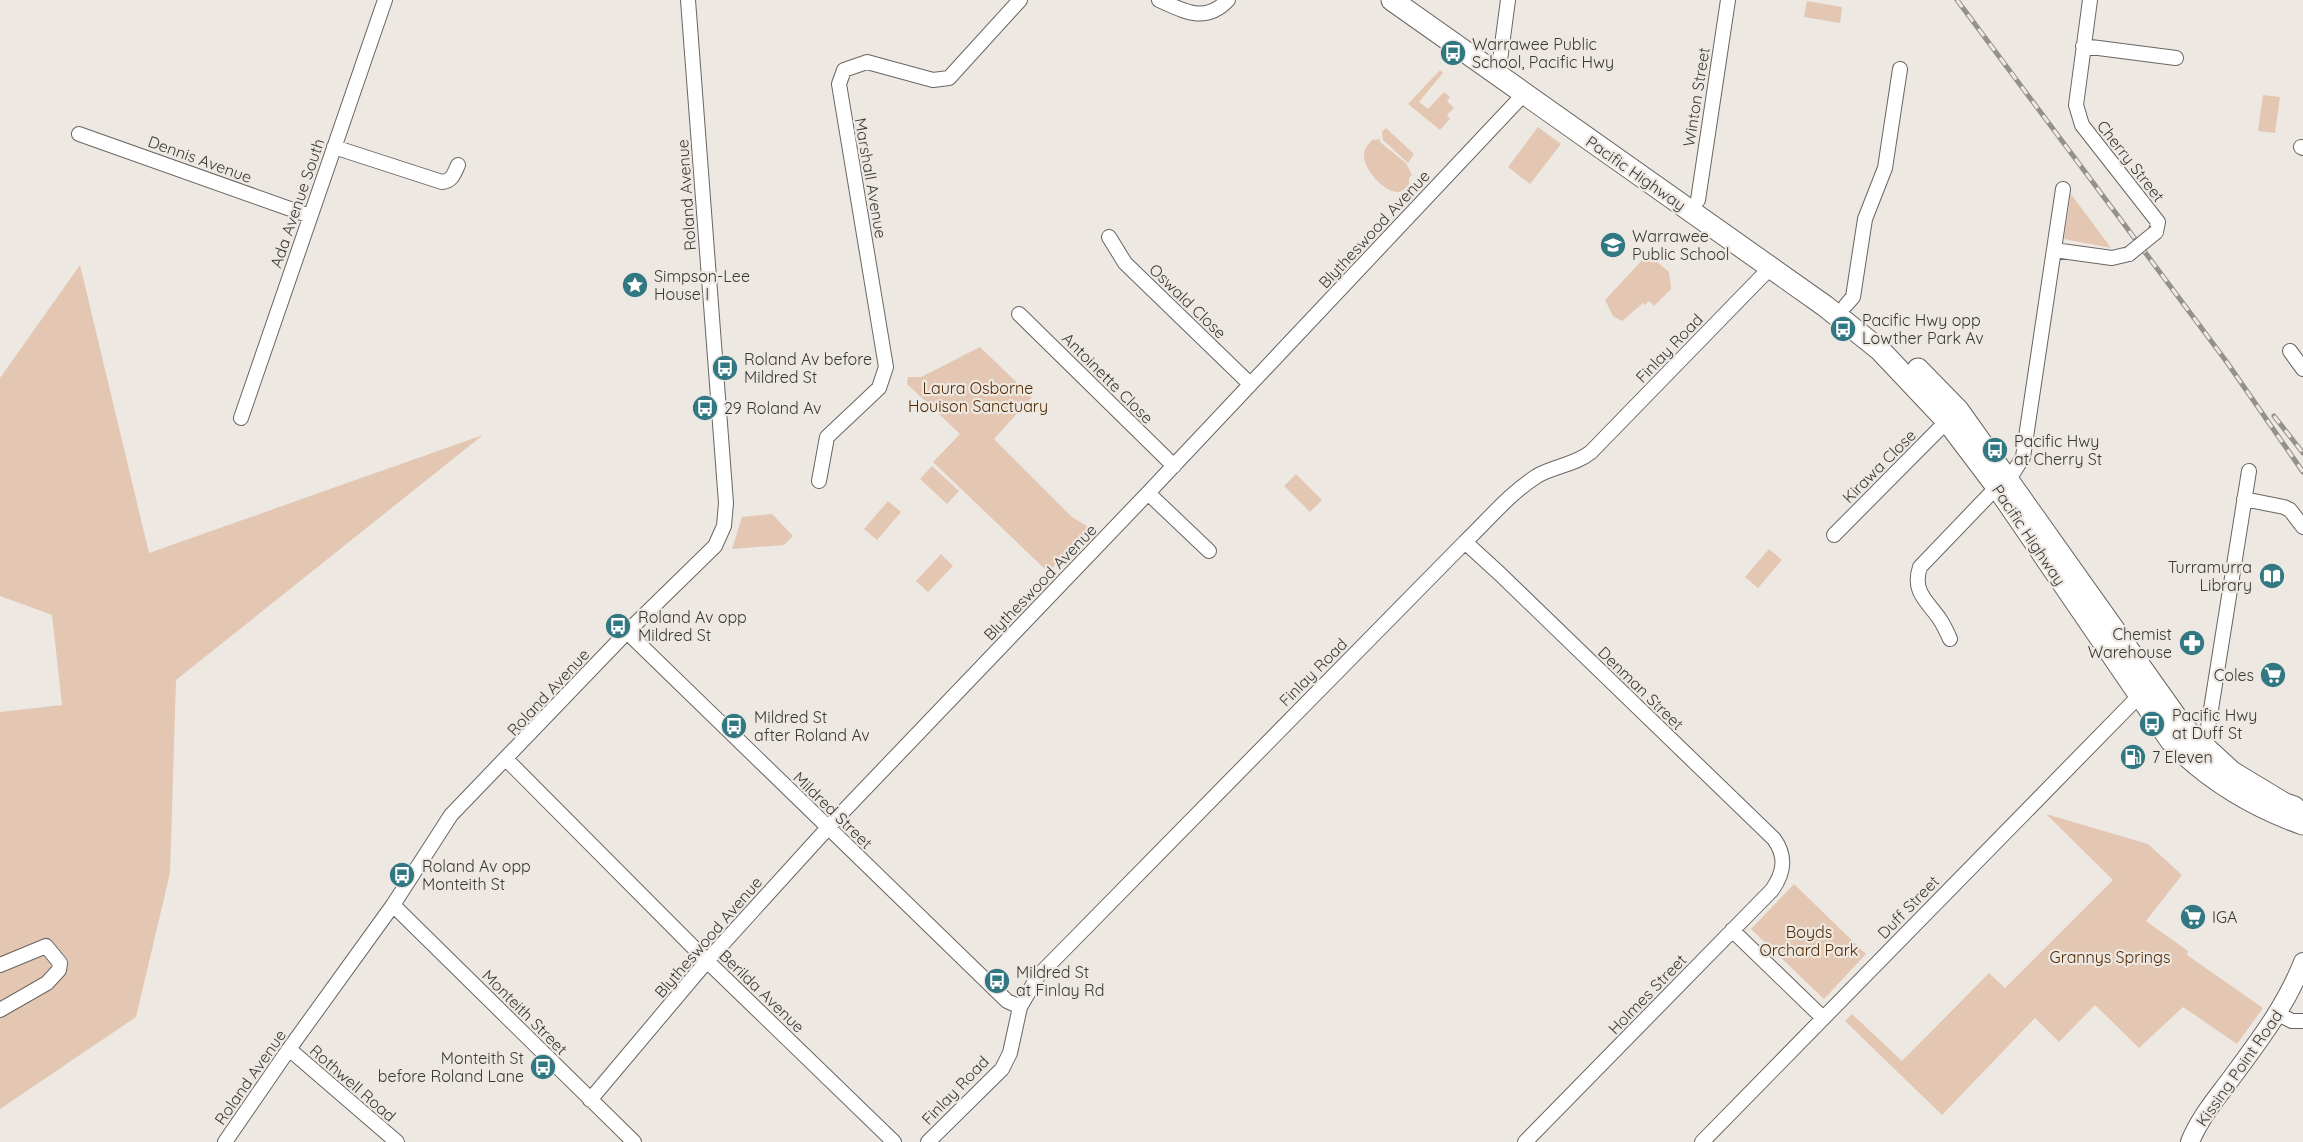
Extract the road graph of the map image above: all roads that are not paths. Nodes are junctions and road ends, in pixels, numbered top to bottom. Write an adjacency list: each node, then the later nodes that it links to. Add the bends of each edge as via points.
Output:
1 (385, 0): 17 (street, Ada Avenue South)
2 (688, 0): 42 (street, Roland Avenue, via 726,515 715,546)
3 (1020, 0): 34 (street, Marshall Avenue, via 949,78 933,80 867,62 844,70 838,84 886,367 879,388 827,437)
4 (1159, 0): 5 (street, via 1197,15 1213,12)
5 (1228, 0)
6 (1392, 0): 13 (highway, Pacific Highway)
7 (1414, 0): 13 (highway, Pacific Highway)
8 (1508, 0): 13 (street)
9 (1728, 0): 20 (street, Winton Street)
10 (2090, 0): 11 (street, Cherry Street)
11 (2083, 46): 12 (street); 23 (street, Cherry Street, bridge, via 2077,114 2158,222 2156,232 2129,254 2112,258)
12 (2176, 58)
13 (1496, 66): 15 (highway, Pacific Highway); 20 (highway, Pacific Highway)
14 (1900, 69): 25 (street, via 1885,168 1865,219 1853,297)
15 (1524, 94): 24 (highway, Pacific Highway); 29 (street, Blytheswood Avenue)
16 (79, 134): 21 (street, Dennis Avenue)
17 (334, 147): 18 (street, via 439,182 449,180); 21 (street, Ada Avenue South)
18 (458, 165)
19 (2062, 189): 23 (street)
20 (1698, 200): 25 (highway, Pacific Highway)
21 (310, 216): 30 (street, Ada Avenue South)
22 (1109, 237): 29 (street, Oswald Close, via 1125,263)
23 (2054, 250): 35 (street, via 2023,457)
24 (1770, 268): 31 (highway, Pacific Highway, via 1880,350); 40 (street, Finlay Road, via 1592,452 1582,460 1527,482)
25 (1846, 304): 35 (highway, Pacific Highway, via 1895,345 1958,410)
26 (1019, 314): 32 (street, Antoinette Close)
27 (2290, 351): 28 (street)
28 (2303, 369)
29 (1250, 384): 32 (street, Blytheswood Avenue)
30 (241, 418)
31 (1947, 421): 35 (highway, Pacific Highway); 39 (street, Kirawa Close)
32 (1174, 466): 36 (street, Blytheswood Avenue)
33 (2249, 471): 37 (street)
34 (819, 481)
35 (2003, 482): 43 (street, via 1920,567 1919,591); 44 (highway, Pacific Highway); 45 (highway, Pacific Highway, via 2184,728)
36 (1148, 493): 41 (street); 49 (street, Blytheswood Avenue)
37 (2244, 499): 38 (street, via 2284,507); 45 (street, via 2208,728)
38 (2303, 527)
39 (1834, 535)
40 (1464, 542): 50 (street, Denman Street, via 1774,839 1783,855); 56 (street, Finlay Road, via 1038,975)
41 (1209, 551)
42 (627, 632): 46 (street, Roland Avenue); 49 (street, Mildred Street)
43 (1950, 639)
44 (2139, 696): 45 (highway, Pacific Highway, via 2171,741); 59 (street, Duff Street)
45 (2193, 750): 47 (highway, Pacific Highway, via 2285,804); 48 (highway, Pacific Highway, via 2214,779 2258,806)
46 (507, 760): 51 (street, Roland Avenue, via 451,815); 53 (street, Berilda Avenue)
47 (2303, 810)
48 (2303, 824)
49 (828, 828): 53 (street, Blytheswood Avenue); 56 (street, Mildred Street, via 1007,1001)
50 (1783, 865): 52 (street, Holmes Street, via 1772,890)
51 (393, 905): 61 (street, Roland Avenue); 62 (street, Monteith Street)
52 (1732, 930): 59 (street); 68 (street, Holmes Street)
53 (707, 961): 62 (street, Blytheswood Avenue); 66 (street, Berilda Avenue)
54 (2303, 962): 58 (main road, Kissing Point Road)
55 (0, 964): 57 (street, via 46,946 60,963 47,983)
56 (1020, 1007): 67 (street, Finlay Road, via 1010,1053 1002,1069)
57 (0, 1010)
58 (2278, 1014): 60 (street); 70 (main road, Kissing Point Road, via 2203,1117)
59 (1823, 1018): 69 (street, Duff Street)
60 (2303, 1021)
61 (289, 1049): 63 (street, Roland Avenue); 64 (street, Rothwell Road)
62 (590, 1100): 65 (street, Monteith Street)
63 (225, 1142)
64 (397, 1142)
65 (634, 1142)
66 (894, 1142)
67 (928, 1142)
68 (1525, 1142)
69 (1702, 1142)
70 (2190, 1142)

